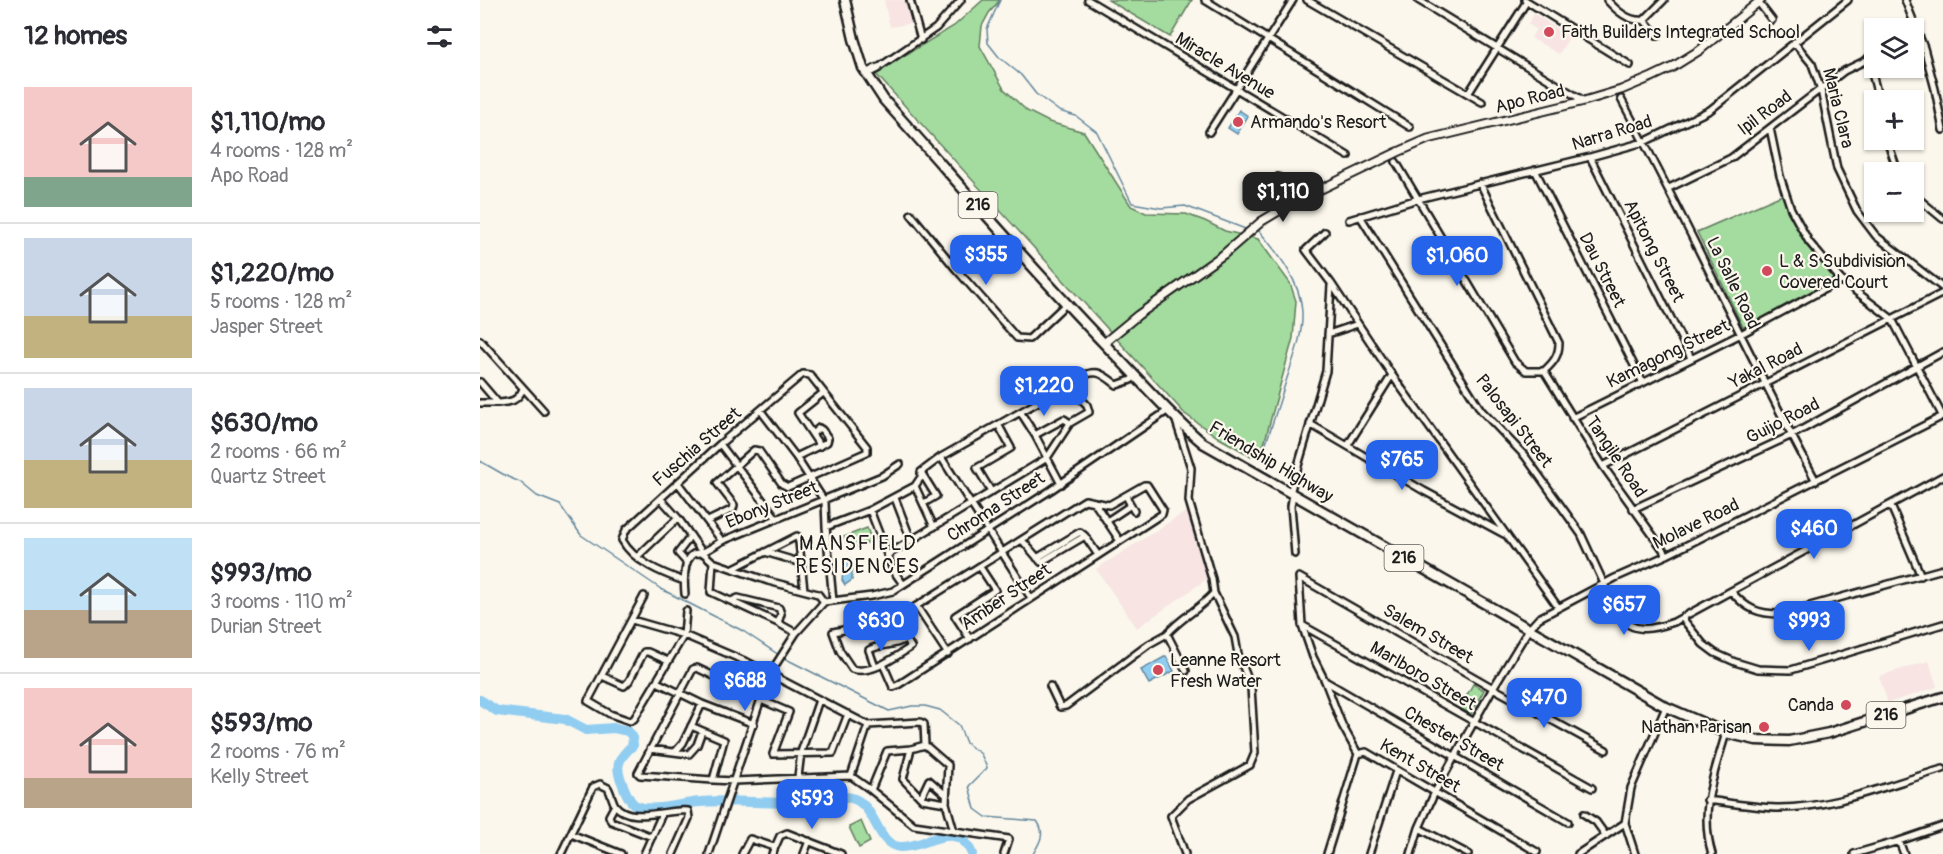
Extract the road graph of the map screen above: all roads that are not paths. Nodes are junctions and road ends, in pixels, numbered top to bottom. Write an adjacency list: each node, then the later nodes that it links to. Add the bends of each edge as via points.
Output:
1 (845, 0): 27 (main road, Friendship Highway / 216)
2 (910, 0): 20 (street)
3 (961, 0): 20 (street)
4 (1088, 0): 28 (street, Miracle Avenue)
5 (1205, 0): 19 (street)
6 (1293, 0): 19 (street)
7 (1307, 0): 30 (street)
8 (1418, 0): 22 (street)
9 (1526, 0): 22 (street); 25 (street)
10 (1607, 0): 16 (street, via 1622,14 1636,21)
11 (1664, 0): 16 (street)
12 (1848, 0): 21 (street, Narra Road)
13 (1905, 0): 15 (street)
14 (1760, 1): 17 (street); 32 (street, Apo Road, via 1700,50 1671,68)
15 (1910, 18)
16 (1644, 20): 18 (street)
17 (1772, 20)
18 (1658, 36)
19 (1269, 39): 28 (street); 35 (street)
20 (921, 40): 26 (street)
21 (1794, 42): 29 (street, Maria Clara, via 1812,64); 39 (street, Narra Road, via 1710,110)
22 (1497, 48): 30 (street); 32 (street)
23 (1924, 59): 34 (street)
24 (1864, 60): 29 (street, Ipil Road)
25 (1629, 65)
26 (878, 68): 27 (street)
27 (866, 74): 59 (main road, Friendship Highway / 216, via 884,100)
28 (1237, 90): 38 (street); 40 (street, Miracle Avenue)
29 (1821, 90): 36 (street, Ipil Road); 57 (street, Maria Clara, via 1837,169 1857,211 1876,236)
30 (1468, 94): 33 (street)
31 (1621, 99): 39 (street, La Salle Road)
32 (1584, 101): 47 (street, Apo Road, via 1428,139)
33 (1482, 102)
34 (1942, 123): 37 (street)
35 (1410, 127)
36 (1770, 128): 46 (street, Ipil Road, via 1731,158); 55 (street, via 1791,209 1809,242)
37 (1943, 130)
38 (1209, 132)
39 (1644, 142): 41 (street, Narra Road); 46 (street, La Salle Road)
40 (1348, 156)
41 (1590, 157): 43 (street, Narra Road); 67 (street, Apitong Street)
42 (1395, 162): 48 (street)
43 (1535, 170): 45 (street, Narra Road); 75 (street, Dau Street)
44 (1278, 177): 47 (street)
45 (1480, 183): 48 (street, Narra Road); 69 (street, via 1559,343 1554,363)
46 (1669, 188): 63 (street, La Salle Road)
47 (1306, 196): 65 (street, Apo Road, via 1262,221)
48 (1418, 199): 51 (street, Narra Road); 69 (street, via 1515,362 1526,370)
49 (1924, 203): 52 (street)
50 (911, 214): 59 (street, via 1017,338 1029,339)
51 (1360, 216): 53 (street, Narra Road); 154 (street, Palosapi Street, via 1481,410 1525,456 1581,534)
52 (1943, 219)
53 (1349, 220)
54 (1324, 232): 56 (street, via 1306,250)
55 (1841, 280): 60 (street); 63 (street, Kamagong Street)
56 (1331, 283): 61 (street); 62 (street)
57 (1943, 288)
58 (1943, 293): 60 (street, Yakal Road)
59 (1066, 304): 65 (main road, Friendship Highway / 216)
60 (1892, 319): 68 (street); 74 (street, Yakal Road)
61 (1358, 324): 62 (street); 70 (street)
62 (1328, 334): 88 (street, via 1326,371)
63 (1741, 334): 67 (street, Kamagong Street); 74 (street, La Salle Road)
64 (480, 340): 76 (street)
65 (1104, 343): 71 (main road, Friendship Highway / 216)
66 (1943, 352): 68 (street, Guijo Road)
67 (1691, 358): 75 (street, Kamagong Street)
68 (1916, 367): 84 (street); 92 (street, Guijo Road)
69 (1544, 371): 85 (street, Tangile Road)
70 (1392, 375): 94 (street); 123 (street)
71 (1135, 376): 72 (street, via 1117,385 1103,374 1087,373); 82 (main road, Friendship Highway / 216)
72 (1078, 378)
73 (480, 382): 79 (street)
74 (1767, 382): 92 (street, La Salle Road); 101 (street, Yakal Road)
75 (1642, 383): 85 (street, Kamagong Street)
76 (523, 389): 79 (street, via 513,402); 80 (street)
77 (823, 393): 81 (street, Fuschia Street, via 810,375 803,374); 90 (street, via 798,413); 104 (street, via 867,452)
78 (480, 403): 79 (street)
79 (498, 403)
80 (544, 411)
81 (761, 411): 93 (street, Fuschia Street); 96 (street)
82 (1167, 411): 86 (main road, Friendship Highway / 216); 107 (street, Chroma Street)
83 (1021, 413): 87 (street, via 1068,385 1089,409); 89 (street); 91 (street)
84 (1943, 416): 105 (street, Molave Road)
85 (1572, 418): 101 (street, Tangile Road)
86 (1176, 421): 110 (main road, Friendship Highway / 216, via 1203,443); 157 (street, via 1189,459 1189,501)
87 (1070, 423): 91 (street, via 1064,419); 98 (street)
88 (1310, 424): 94 (street); 110 (street)
89 (999, 426): 97 (street); 109 (street, via 1011,448 977,468)
90 (812, 434): 95 (street); 95 (street, via 819,429 828,439)
91 (1035, 435): 98 (street)
92 (1791, 435): 105 (street, La Salle Road); 119 (street, Guijo Road)
93 (720, 444): 100 (street); 106 (street, Fuschia Street)
94 (1348, 445): 126 (street)
95 (820, 446): 96 (street)
96 (796, 457): 104 (street)
97 (941, 457): 102 (street); 117 (street)
98 (1047, 458): 107 (street); 109 (street)
99 (900, 464): 114 (street, Ebony Street, via 882,476)
100 (736, 465): 104 (street, via 757,450 786,487); 122 (street); 124 (street, via 717,483 733,508)
101 (1603, 466): 119 (street, Tangile Road)
102 (921, 472): 108 (street); 116 (street, via 936,496)
103 (1943, 476): 118 (street)
104 (810, 477): 114 (street)
105 (1816, 481): 142 (street, Molave Road)
106 (678, 483): 113 (street, Fuschia Street); 124 (street)
107 (1061, 484): 129 (street, Chroma Street)
108 (915, 486): 112 (street); 116 (street)
109 (991, 491): 117 (street)
110 (1292, 493): 139 (street); 173 (main road, Friendship Highway / 216)
111 (1126, 496): 115 (street, Amber Street, via 1109,505); 125 (street, via 1132,508); 135 (street, Amber Street, via 1147,485 1163,510)
112 (895, 498): 120 (street); 132 (street)
113 (661, 499): 121 (street); 143 (street, Fuschia Street, via 626,530 622,540)
114 (824, 500): 122 (street, Ebony Street); 127 (street)
115 (1094, 502): 125 (street); 133 (street, Amber Street, via 1085,500)
116 (924, 503): 128 (street)
117 (970, 504): 128 (street); 129 (street)
118 (1891, 506): 150 (street); 156 (street)
119 (1633, 509): 142 (street, Tangile Road)
120 (870, 510): 127 (street); 140 (street)
121 (678, 518): 131 (street); 143 (street)
122 (777, 519): 134 (street, Ebony Street)
123 (1495, 520): 126 (street); 130 (street)
124 (708, 521): 134 (street)
125 (1107, 521): 135 (street)
126 (1488, 526): 130 (street)
127 (826, 527): 162 (street)
128 (933, 527): 132 (street)
129 (987, 531): 138 (street); 153 (street, Chroma Street)
130 (1505, 534): 165 (street)
131 (692, 536): 136 (street); 145 (street, via 678,553)
132 (911, 540): 140 (street)
133 (1022, 540): 138 (street, Amber Street); 141 (street, via 1041,562 1085,536)
134 (722, 541): 136 (street, Ebony Street)
135 (1120, 541): 141 (street, Amber Street)
136 (702, 552): 144 (street); 145 (street, Ebony Street, via 690,556)
137 (765, 552): 146 (street); 146 (street, via 797,536); 148 (street)
138 (1002, 554): 147 (street, Amber Street); 160 (street)
139 (1295, 554)
140 (887, 555): 153 (street)
141 (1098, 555): 160 (street, Amber Street)
142 (1667, 555): 154 (street, Molave Road)
143 (637, 557): 152 (street)
144 (713, 562): 148 (street); 161 (street, via 710,591)
145 (687, 563): 152 (street)
146 (802, 563): 155 (street)
147 (980, 567): 164 (street, Amber Street); 178 (street, via 995,590 955,616)
148 (734, 568): 155 (street)
149 (1943, 568): 150 (street)
150 (1921, 576): 156 (street, via 1781,615 1761,614)
151 (1299, 577): 172 (street, Kent Street); 190 (street, Salem Street)
152 (684, 581): 158 (street)
153 (903, 584): 162 (street, Chroma Street, via 881,594)
154 (1604, 585): 165 (street, Molave Road); 167 (street, Palosapi Street, via 1618,614 1630,627 1643,629)
155 (804, 590): 163 (street, via 818,594)
156 (1731, 591): 167 (street)
157 (1214, 593): 175 (street); 251 (street, via 1235,637 1251,687 1254,753 1250,765 1188,799 1171,816)
158 (686, 594)
159 (644, 596): 168 (street)
160 (1030, 598): 178 (street, Amber Street)
161 (731, 601): 170 (street); 170 (street, via 738,598 779,608)
162 (833, 601): 163 (street, Chroma Street)
163 (824, 602): 174 (street)
164 (917, 607): 169 (street, Amber Street); 179 (street)
165 (1558, 608): 173 (street, Molave Road, via 1539,618)
166 (686, 610): 176 (street)
167 (1682, 618): 171 (street, via 1715,653 1758,669 1791,670)
168 (632, 620): 176 (street); 186 (street)
169 (894, 620): 177 (street); 183 (street, Amber Street, via 833,632 852,669)
170 (778, 622): 174 (street)
171 (1943, 624)
172 (1302, 625): 187 (street, Kent Street); 198 (street, Marlboro Street)
173 (1529, 629): 190 (street); 196 (main road, Friendship Highway / 216)
174 (796, 633): 185 (street)
175 (1167, 634): 184 (street); 189 (street, via 1066,706 1060,707)
176 (684, 635): 180 (street); 181 (street)
177 (905, 639): 182 (street, via 911,647); 183 (street, via 869,650)
178 (970, 639): 179 (street, Amber Street)
179 (948, 654): 182 (street, Amber Street, via 893,687)
180 (668, 661): 186 (street, via 644,652 624,686); 188 (street)
181 (747, 662): 185 (street); 191 (street, via 739,688 695,668)
182 (883, 664): 183 (street)
183 (874, 667)
184 (1186, 671)
185 (769, 675): 193 (street); 194 (street)
186 (602, 676): 188 (street, via 588,701 630,721)
187 (1324, 681): 210 (street, Kent Street); 211 (street, Chester Street)
188 (657, 682): 191 (street)
189 (1050, 686)
190 (1493, 688): 198 (street); 207 (street, Salem Street)
191 (680, 693): 195 (street); 205 (street)
192 (1943, 697): 203 (main road, Friendship Highway / 216, via 1829,733 1789,741 1756,740)
193 (761, 700): 199 (street); 209 (street, via 789,712 773,754)
194 (819, 700): 197 (street); 209 (street)
195 (702, 704): 199 (street); 201 (street)
196 (1666, 707): 203 (main road, Friendship Highway / 216); 229 (street, via 1631,788)
197 (848, 714): 200 (street); 209 (street, via 833,753)
198 (1474, 723): 211 (street); 218 (street, Marlboro Street)
199 (754, 724): 217 (street)
200 (868, 725): 204 (street, via 920,722 924,724); 214 (street)
201 (691, 726): 202 (street); 208 (street)
202 (702, 731): 208 (street, via 689,754); 216 (street, via 724,740)
203 (1726, 733): 223 (street)
204 (925, 745): 206 (street); 221 (street, via 948,765)
205 (650, 749): 208 (street); 216 (street, via 640,775)
206 (911, 749): 219 (street, via 887,751); 222 (street, via 903,779)
207 (1606, 750)
208 (675, 752)
209 (801, 753): 215 (street)
210 (1358, 754): 213 (street, Kent Street, via 1366,752); 252 (street)
211 (1455, 757): 220 (street); 228 (street, Chester Street)
212 (1943, 769): 223 (street, via 1812,805 1776,808)
213 (1396, 771): 220 (street, Kent Street); 253 (street)
214 (851, 776): 215 (street); 219 (street)
215 (798, 777): 217 (street)
216 (713, 780): 217 (street)
217 (734, 781): 245 (street)
218 (1592, 788)
219 (871, 790): 232 (street, via 914,825)
220 (1435, 792): 231 (street); 240 (street, Kent Street)
221 (946, 795): 222 (street, via 929,780); 224 (street)
222 (921, 797): 224 (street)
223 (1707, 800): 258 (street)
224 (946, 803): 232 (street)
225 (615, 805): 226 (street, via 629,812); 233 (street, via 608,788 595,785); 235 (street, via 611,820)
226 (662, 814): 235 (street); 244 (street, via 686,811 690,815)
227 (1584, 814): 234 (street)
228 (1568, 822)
229 (1625, 824): 234 (street); 257 (street)
230 (1943, 826): 237 (street)
231 (1419, 828): 239 (street); 254 (street)
232 (954, 831): 250 (street, via 1009,839)
233 (571, 834): 241 (street); 242 (street)
234 (1606, 836): 256 (street)
235 (651, 837): 243 (street)
236 (809, 841): 238 (street, via 787,833); 248 (street); 249 (street)
237 (1899, 842): 259 (street); 260 (street)
238 (774, 847): 246 (street, via 750,839); 247 (street)
239 (1457, 851): 255 (street)
240 (1537, 852)
241 (561, 854)
242 (621, 854)
243 (644, 854)
244 (673, 854)
245 (709, 854)
246 (742, 854)
247 (772, 854)
248 (804, 854)
249 (841, 854)
250 (1004, 854)
251 (1185, 854)
252 (1327, 854)
253 (1369, 854)
254 (1411, 854)
255 (1468, 854)
256 (1578, 854)
257 (1635, 854)
258 (1712, 854)
259 (1854, 854)
260 (1904, 854)

